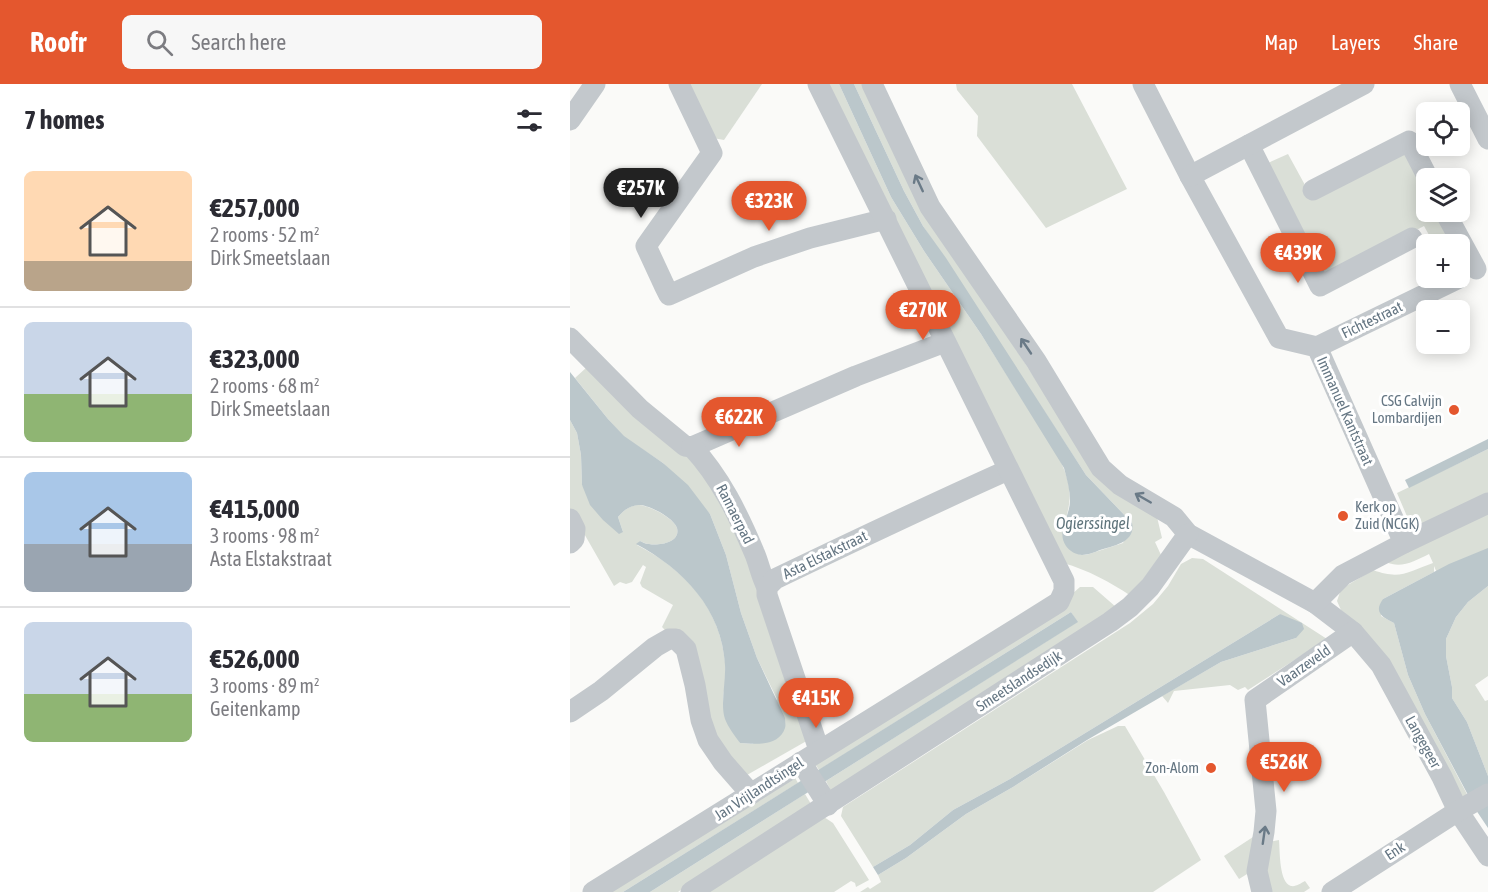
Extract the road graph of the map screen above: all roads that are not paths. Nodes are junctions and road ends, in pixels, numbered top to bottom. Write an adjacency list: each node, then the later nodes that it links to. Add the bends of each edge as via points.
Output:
1 (595, 84): 8 (street)
2 (679, 84): 14 (street, via 712,153 646,246 669,295 754,257)
3 (818, 84): 14 (street)
4 (872, 84): 25 (street, one-way to 4, via 1174,517 1120,485 1101,468 1036,361 930,207)
5 (1143, 84): 12 (street, Immanuel Kantstraat)
6 (1460, 84): 9 (street)
7 (1358, 85): 10 (street)
8 (570, 120)
9 (1488, 138)
10 (1249, 145): 12 (street); 16 (street, via 1320,286)
11 (1423, 168): 13 (street, via 1409,141)
12 (1191, 176): 20 (street, Immanuel Kantstraat, via 1279,338)
13 (1313, 190)
14 (886, 219): 19 (street)
15 (1449, 222): 17 (street, Fichtestraat)
16 (1412, 238)
17 (1471, 272): 20 (street, Fichtestraat)
18 (570, 338): 21 (street, Ramaerpad, via 640,409 685,446)
19 (945, 342): 21 (street); 22 (street)
20 (1317, 347): 27 (street, Immanuel Kantstraat)
21 (692, 447): 28 (street, Ramaerpad, via 724,489)
22 (1008, 470): 28 (street, Asta Elstakstraat, via 775,579); 32 (street, Jan Vrijlandtsingel, via 1064,581 1059,602)
23 (1488, 503): 27 (street)
24 (570, 519): 26 (street, via 574,539)
25 (1188, 534): 29 (street); 36 (street, Smeetslandsedijk, via 1150,587 1110,622)
26 (570, 543)
27 (1404, 543): 29 (street, via 1343,575)
28 (767, 587): 32 (street, Asta Elstakstraat)
29 (1315, 603): 30 (street)
30 (1353, 632): 37 (street, Langegeer, via 1381,665); 42 (street, Vaarzeveld, one-way to 30, via 1257,871 1266,812 1255,700)
31 (570, 712): 34 (street, via 655,647 676,639 686,649 708,740)
32 (819, 750): 33 (street, Jan Vrijlandtsingel)
33 (803, 765): 34 (street, Jan Vrijlandtsingel); 36 (street)
34 (752, 794): 40 (street, Jan Vrijlandtsingel)
35 (1488, 794): 37 (street, Enk)
36 (824, 800): 41 (street, Smeetslandsedijk)
37 (1462, 808): 38 (street, Langegeer); 39 (street, Enk)
38 (1488, 856)
39 (1345, 889)
40 (593, 892)
41 (691, 892)
42 (1262, 892)

